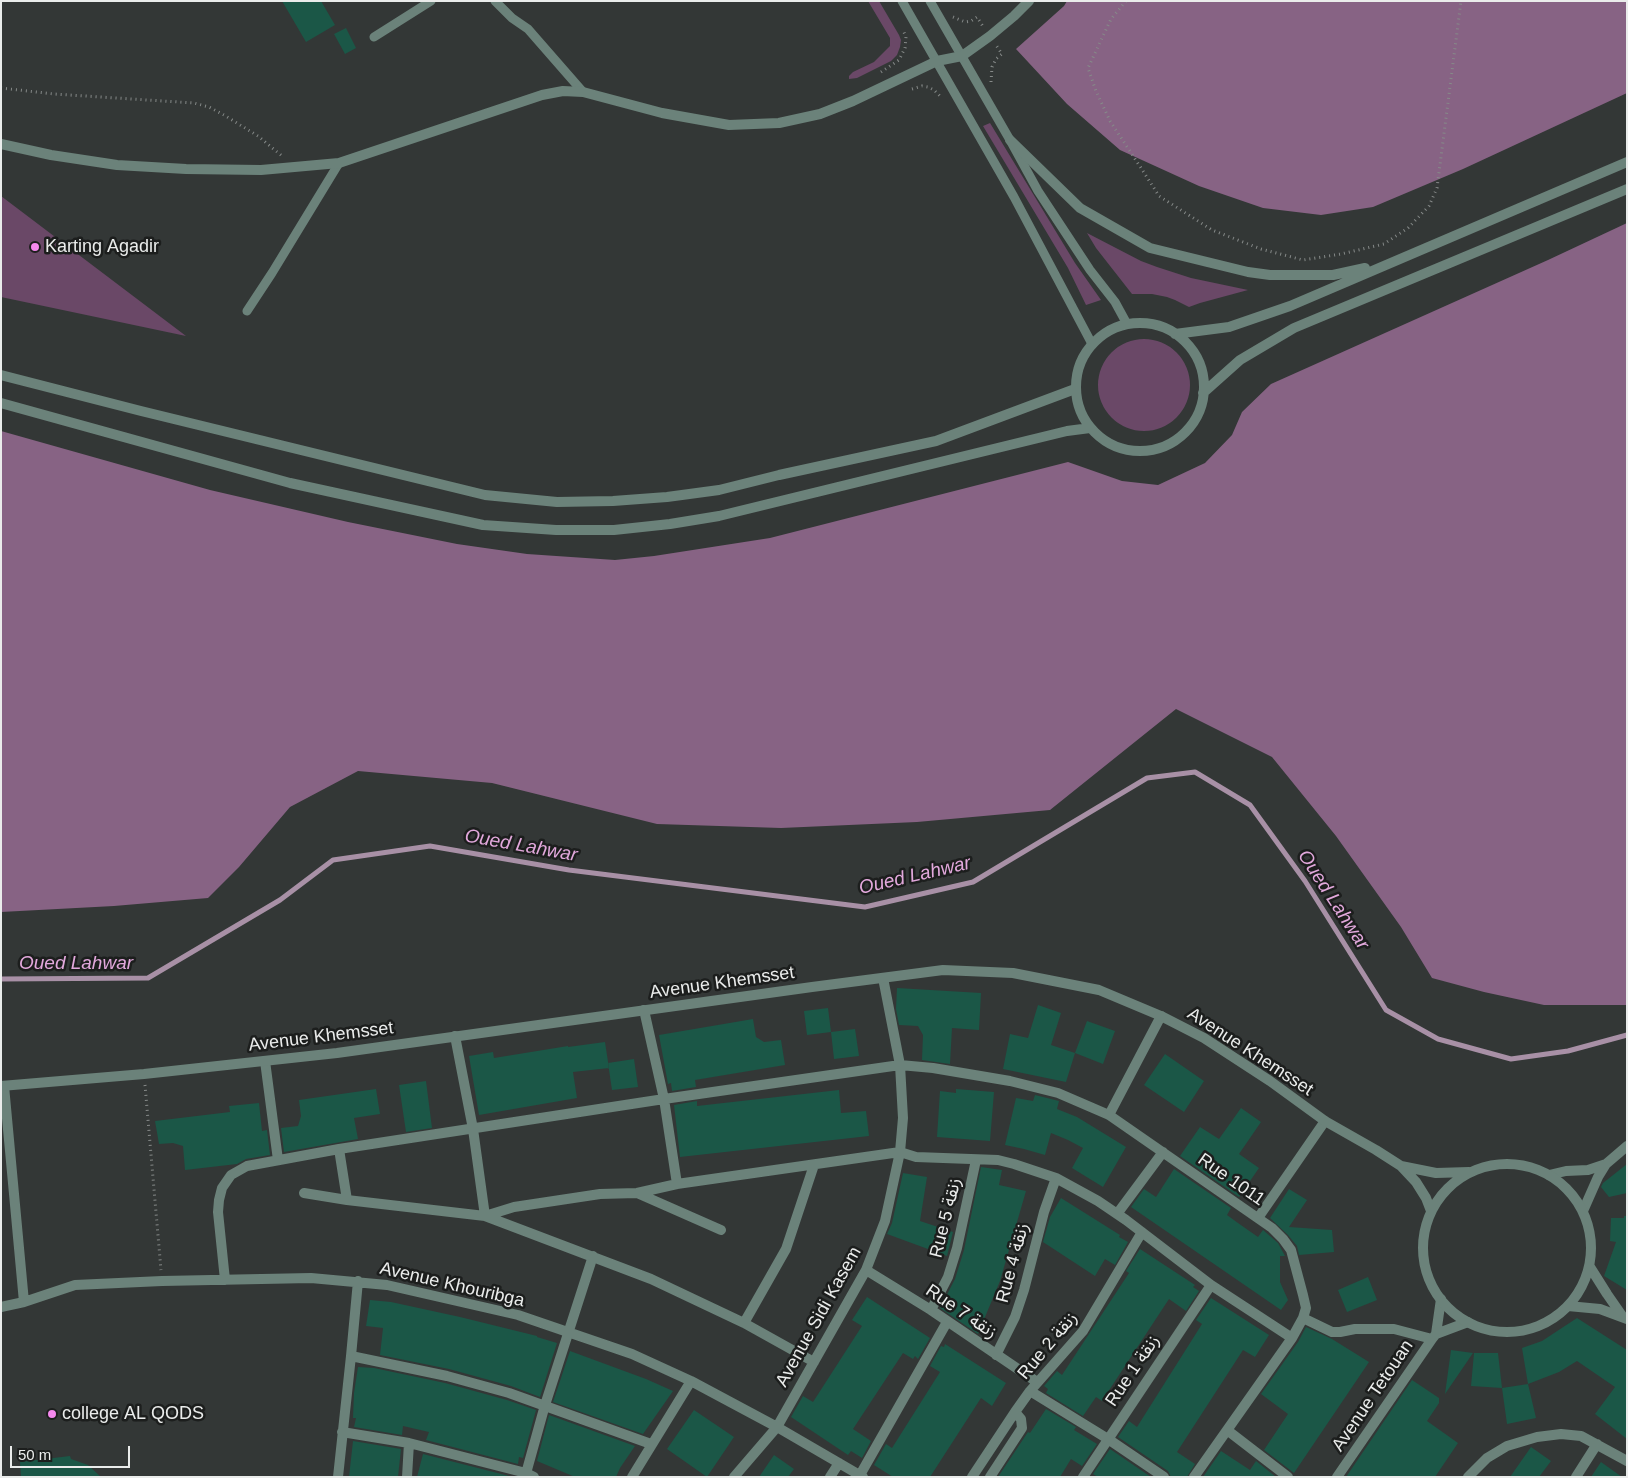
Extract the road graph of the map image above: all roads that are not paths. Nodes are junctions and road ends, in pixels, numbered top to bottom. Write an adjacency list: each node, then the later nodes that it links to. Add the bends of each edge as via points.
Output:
1 (430, 1): 6 (lane)
2 (495, 1): 9 (lane, via 528,29)
3 (902, 1): 8 (lane)
4 (930, 1): 7 (lane)
5 (1029, 1): 7 (street)
6 (374, 37)
7 (962, 56): 8 (street); 10 (lane)
8 (936, 60): 9 (street, via 853,101 820,114 779,123 729,125 662,113); 19 (lane)
9 (584, 92): 12 (street, via 542,95)
10 (1010, 140): 15 (street, via 1080,208 1150,248 1270,275 1333,275); 17 (lane, via 1038,191)
11 (1, 144): 12 (street, via 117,165 186,169 261,170)
12 (339, 162): 16 (lane)
13 (1627, 162): 15 (street)
14 (1627, 189): 22 (street, via 1294,328 1240,360)
15 (1383, 265): 18 (street, via 1246,322)
16 (247, 311)
17 (1127, 324): 18 (street, via 1152,324); 19 (street, via 1114,328)
18 (1175, 334): 22 (street, via 1196,357 1202,370)
19 (1092, 344): 21 (street, via 1082,360)
20 (1, 375): 21 (street, via 485,494 557,502 667,497 718,490 936,441)
21 (1075, 389): 24 (street, via 1080,412)
22 (1203, 393): 24 (street, via 1194,423 1179,438 1161,448 1141,452 1120,448)
23 (1, 403): 24 (street, via 290,484 483,524 556,530 614,530 719,516)
24 (1090, 428)
25 (883, 978): 26 (street, Avenue Khemsset); 27 (street, Avenue Khemsset, via 943,970 1013,972 1099,990); 30 (street, Avenue Sidi Kasem)
26 (644, 1010): 28 (street, Avenue Khemsset); 32 (street)
27 (1161, 1016): 33 (street); 34 (street, Avenue Khemsset, via 1204,1038)
28 (455, 1036): 29 (street, Avenue Khemsset); 35 (street)
29 (265, 1061): 31 (street, Avenue Khemsset); 40 (street)
30 (900, 1065): 32 (street, Rue 1011); 33 (street, Rue 1011, via 1035,1087 1058,1093); 38 (street, Avenue Sidi Kasem, via 903,1118)
31 (3, 1086): 66 (street)
32 (664, 1099): 35 (street, Rue 1011); 48 (street)
33 (1109, 1115): 39 (street, Rue 1011)
34 (1325, 1121): 44 (street, Avenue Khemsset); 56 (street)
35 (473, 1130): 37 (street, Rue 1011); 55 (street)
36 (1627, 1146): 42 (street)
37 (339, 1149): 40 (street, Rue 1011); 51 (street)
38 (900, 1152): 41 (street, via 916,1157); 43 (street); 61 (street, Avenue Sidi Kasem, via 885,1221)
39 (1163, 1152): 54 (street); 56 (street, Rue 1011)
40 (278, 1160): 62 (street, Rue 1011, via 237,1170 222,1188 218,1212)
41 (976, 1160): 47 (street, via 998,1160); 69 (street, Rue 5 زنقة, via 957,1248 948,1277)
42 (1606, 1164): 46 (street); 53 (street)
43 (814, 1165): 48 (street); 74 (street, via 786,1249)
44 (1401, 1166): 45 (street, Avenue Khemsset, via 1436,1173); 52 (street, Avenue Khemsset, via 1416,1182)
45 (1470, 1172): 46 (street, via 1501,1163 1529,1166); 52 (street, via 1450,1184)
46 (1549, 1175): 53 (street, via 1575,1196)
47 (1056, 1178): 54 (street); 78 (street, Rue 4 زنقة, via 1015,1317)
48 (677, 1184): 50 (street)
49 (304, 1193): 51 (street)
50 (637, 1193): 55 (street, via 600,1194 514,1207); 57 (street)
51 (347, 1200): 55 (street)
52 (1431, 1211): 65 (street, via 1422,1250 1426,1273)
53 (1583, 1212): 60 (street, via 1592,1242)
54 (1116, 1214): 58 (street)
55 (485, 1216): 59 (street)
56 (1258, 1218): 70 (street, Rue 1011, via 1272,1228 1291,1250 1305,1302)
57 (721, 1230)
58 (1142, 1232): 64 (street); 82 (street, Rue 2 زنقة, via 1088,1325)
59 (593, 1256): 74 (street, via 651,1279); 75 (street)
60 (1590, 1267): 67 (street, via 1581,1290); 71 (street)
61 (866, 1270): 69 (street, Rue 7 زنقة); 80 (street, Avenue Sidi Kasem)
62 (225, 1280): 63 (street, Avenue Khouribga, via 311,1278); 66 (street, Avenue Khouribga, via 76,1285)
63 (358, 1281): 75 (street, Avenue Khouribga, via 518,1315); 79 (street)
64 (1212, 1285): 77 (street); 89 (street, Rue 1 زنقة)
65 (1441, 1299): 73 (street, via 1451,1311); 76 (street, Avenue Tetouan)
66 (24, 1302): 68 (street, Avenue Khouribga)
67 (1568, 1306): 71 (street, via 1600,1309); 73 (street, via 1536,1328 1506,1332)
68 (1, 1307)
69 (931, 1310): 72 (street, Rue 7 زنقة)
70 (1304, 1318): 76 (street, via 1332,1332 1394,1329); 77 (street)
71 (1625, 1318)
72 (947, 1322): 78 (street, Rue 7 زنقة); 96 (street)
73 (1468, 1322): 76 (street, Avenue Tetouan)
74 (744, 1323): 80 (street)
75 (568, 1333): 81 (street, Avenue Khouribga, via 632,1354); 84 (street)
76 (1434, 1337): 108 (street, Avenue Tetouan)
77 (1292, 1338): 87 (street)
78 (996, 1355): 82 (street, Rue 7 زنقة)
79 (350, 1356): 84 (street, via 447,1376); 88 (street)
80 (814, 1362): 86 (street, Avenue Sidi Kasem)
81 (692, 1381): 86 (street, Avenue Khouribga); 91 (street)
82 (1037, 1382): 83 (street, Rue 2 زنقة)
83 (1030, 1391): 85 (street, Rue 2 زنقة); 89 (street)
84 (545, 1405): 91 (street); 95 (street)
85 (1014, 1412): 102 (street, Rue 2 زنقة); 103 (street, via 1021,1419 1022,1428)
86 (777, 1427): 94 (street, Avenue Khouribga); 100 (street, Avenue Sidi Kasem)
87 (1227, 1430): 106 (street); 107 (street)
88 (342, 1432): 90 (street); 97 (street)
89 (1108, 1439): 104 (street, Rue 1 زنقة); 105 (street)
90 (409, 1443): 95 (street); 98 (street)
91 (651, 1444): 99 (street)
92 (1597, 1444): 93 (street); 109 (street, via 1581,1436 1537,1437 1507,1446 1487,1458); 110 (street)
93 (1627, 1461)
94 (839, 1463): 96 (street, Avenue Khouribga); 101 (street)
95 (529, 1475)
96 (861, 1476)
97 (338, 1477)
98 (407, 1477)
99 (632, 1477)
100 (734, 1477)
101 (830, 1477)
102 (972, 1477)
103 (990, 1477)
104 (1083, 1477)
105 (1164, 1477)
106 (1194, 1477)
107 (1288, 1477)
108 (1337, 1477)
109 (1468, 1477)
110 (1576, 1477)

